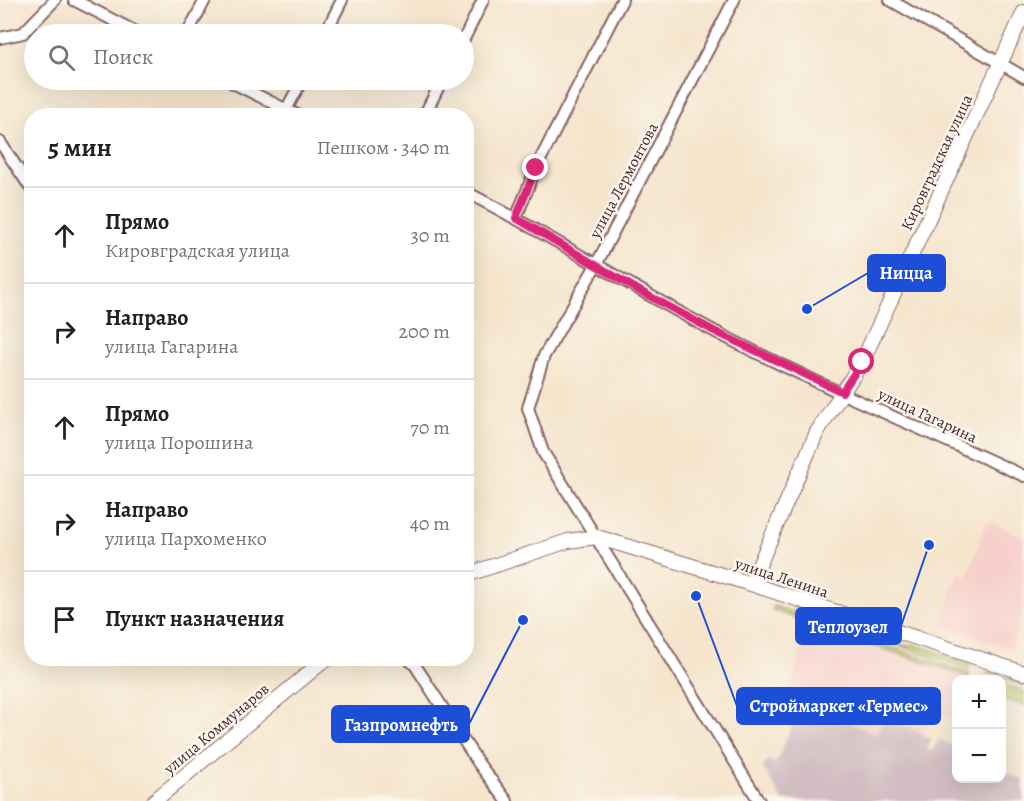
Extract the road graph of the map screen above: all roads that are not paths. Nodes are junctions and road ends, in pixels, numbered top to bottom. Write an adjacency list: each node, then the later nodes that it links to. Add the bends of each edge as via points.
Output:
1 (55, 0): 10 (street)
2 (74, 0): 11 (street)
3 (204, 0): 12 (street)
4 (342, 0): 13 (street)
5 (483, 0): 14 (street)
6 (622, 0): 28 (street, via 536,168)
7 (734, 0): 29 (street, улица Лермонтова)
8 (890, 0): 17 (street)
9 (1024, 12): 17 (main road, Кировградская улица)
10 (32, 24)
11 (121, 24)
12 (192, 24)
13 (330, 24)
14 (471, 24)
15 (24, 32): 16 (street)
16 (0, 38)
17 (1000, 63): 18 (street); 30 (main road, Кировградская улица, via 862,362)
18 (1024, 77)
19 (247, 90): 22 (street)
20 (297, 90): 23 (street)
21 (437, 90): 24 (street)
22 (282, 108)
23 (287, 108)
24 (428, 108)
25 (0, 142): 26 (street)
26 (24, 177)
27 (474, 196): 28 (street, улица Гагарина)
28 (516, 218): 29 (street, улица Гагарина)
29 (596, 265): 30 (street, улица Гагарина, via 714,331); 32 (street, улица Лермонтова, via 544,356 528,408 543,452)
30 (842, 392): 31 (street, улица Гагарина); 34 (main road, Кировградская улица, via 817,432)
31 (1024, 476)
32 (597, 537): 33 (main road, via 568,541); 34 (main road, улица Ленина); 40 (street)
33 (474, 572)
34 (751, 584): 37 (main road, улица Ленина)
35 (317, 666): 38 (main road, улица Коммунаров)
36 (416, 666): 39 (street)
37 (1024, 673)
38 (154, 801)
39 (507, 801)
40 (759, 801)

